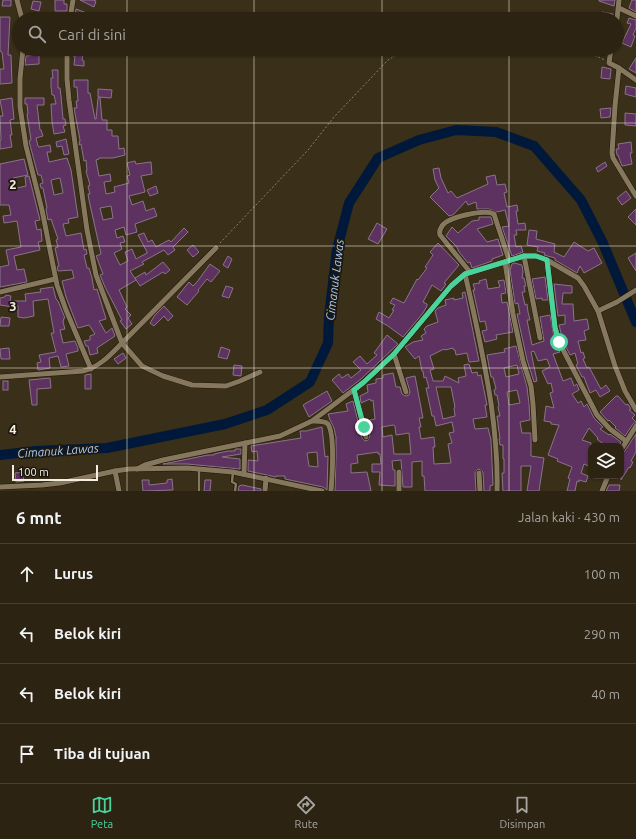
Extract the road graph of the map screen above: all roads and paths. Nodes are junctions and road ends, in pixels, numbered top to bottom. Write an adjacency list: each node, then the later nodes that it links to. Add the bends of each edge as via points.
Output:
1 (17, 0): 5 (street)
2 (73, 0): 6 (street)
3 (619, 0): 4 (street)
4 (619, 8): 7 (street); 8 (street)
5 (20, 12)
6 (71, 12)
7 (618, 12)
8 (636, 16)
9 (22, 56): 24 (street, via 20,89 22,126 44,216)
10 (67, 56): 29 (street, via 69,100 90,249 96,275)
11 (395, 56): 18 (path, via 334,117 308,150)
12 (596, 56): 14 (path)
13 (610, 56): 14 (street)
14 (609, 62): 15 (street)
15 (620, 68): 16 (street); 17 (street, via 612,154)
16 (636, 80)
17 (636, 196)
18 (216, 248): 29 (street)
19 (524, 256): 20 (street, via 536,256); 21 (street); 28 (street)
20 (547, 260): 27 (street, via 578,278); 41 (street, via 559,342 597,415)
21 (507, 261): 22 (street); 22 (street, via 492,212 450,220 442,225 440,235); 40 (street, via 515,321 532,392)
22 (470, 272): 23 (street)
23 (465, 274): 30 (street, via 451,286); 63 (street, via 489,393 496,448)
24 (56, 280): 26 (street); 31 (street)
25 (635, 291): 27 (street)
26 (0, 292)
27 (598, 312): 36 (street, via 624,391)
28 (540, 338)
29 (122, 343): 31 (street); 32 (street, via 142,366 163,376 192,384 226,386)
30 (394, 354): 34 (street); 35 (street)
31 (91, 369): 33 (street)
32 (260, 372)
33 (0, 377)
34 (354, 390): 37 (street); 39 (street)
35 (406, 392)
36 (636, 410)
37 (312, 421): 42 (street, via 280,436); 60 (street, via 325,422 328,425 332,444)
38 (636, 426): 41 (street)
39 (366, 437)
40 (535, 440)
41 (626, 441): 43 (street)
42 (245, 443): 44 (street, via 163,460); 49 (street)
43 (624, 445)
44 (137, 469): 45 (street); 46 (street)
45 (199, 469): 50 (street); 57 (lane)
46 (116, 470): 53 (street, via 60,483); 56 (street)
47 (399, 472): 61 (street)
48 (479, 473): 62 (street)
49 (244, 474): 50 (street); 51 (street)
50 (233, 475): 58 (lane)
51 (266, 478): 54 (street); 55 (street)
52 (607, 479): 64 (street)
53 (0, 487)
54 (265, 488)
55 (305, 489): 59 (street)
56 (119, 491)
57 (199, 491)
58 (235, 491)
59 (322, 491)
60 (331, 491)
61 (399, 491)
62 (480, 491)
63 (497, 491)
64 (602, 491)

